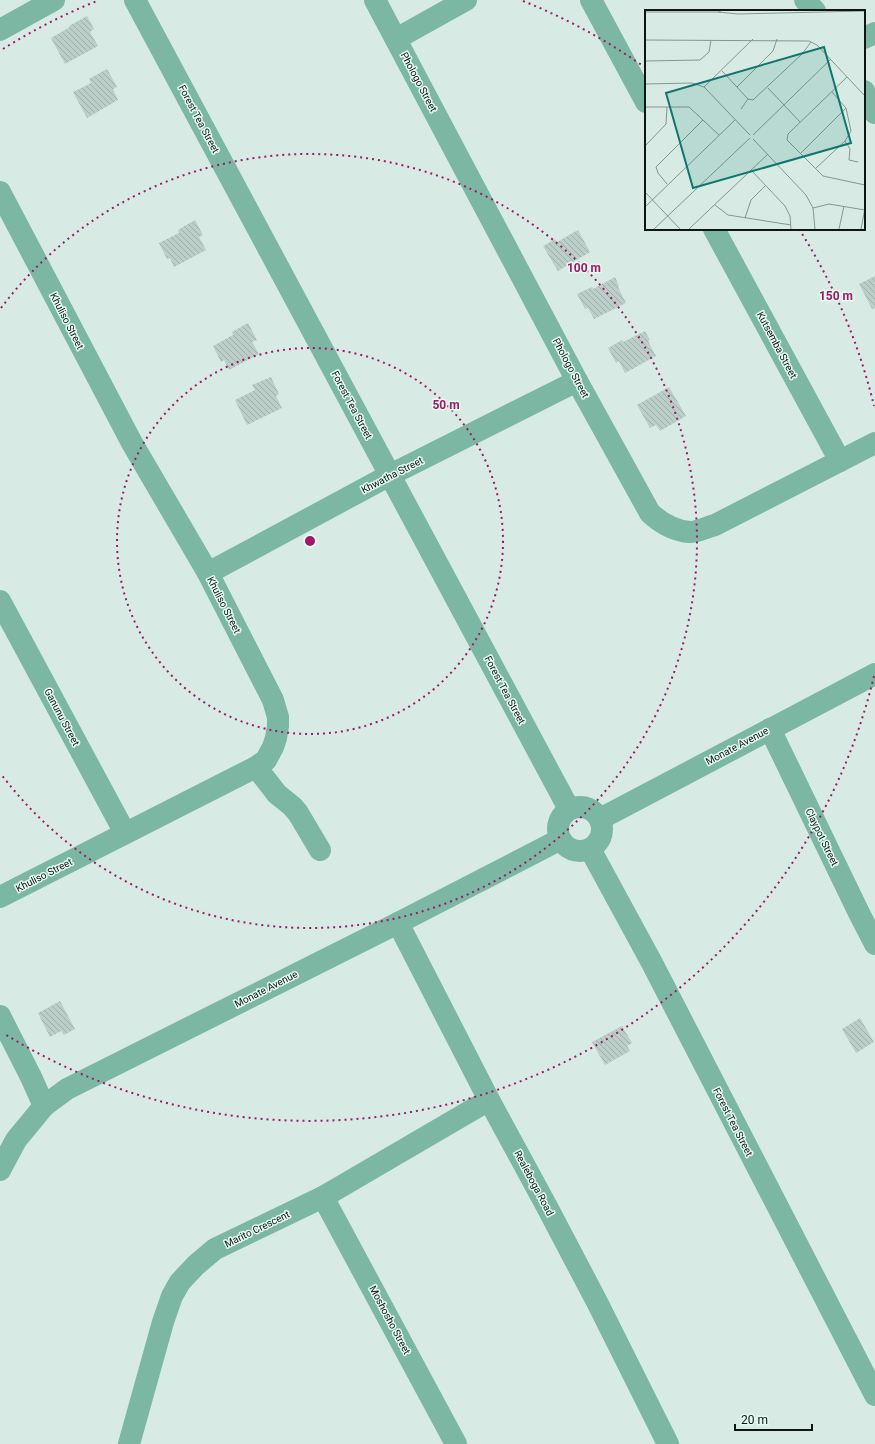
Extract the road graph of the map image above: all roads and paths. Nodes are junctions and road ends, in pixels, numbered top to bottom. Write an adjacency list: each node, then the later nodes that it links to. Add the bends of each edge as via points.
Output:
1 (54, 0): 8 (street)
2 (135, 0): 20 (street, Forest Tea Street)
3 (375, 0): 10 (street, Phologo Street)
4 (466, 0): 10 (street)
5 (591, 0): 13 (street)
6 (805, 0): 7 (street)
7 (814, 10)
8 (0, 30)
9 (875, 33): 11 (street)
10 (396, 38): 17 (street, Phologo Street)
11 (865, 38)
12 (865, 93): 14 (street)
13 (645, 100)
14 (875, 113)
15 (0, 192): 21 (street, Khuliso Street, via 132,443)
16 (715, 230): 19 (street, Kutsemba Street)
17 (578, 381): 19 (street, Phologo Street, via 650,513 676,529 691,532 715,525); 20 (street, Khwatha Street)
18 (875, 443): 19 (street, Phologo Street)
19 (840, 461)
20 (390, 475): 21 (street, Khwatha Street); 26 (street, Forest Tea Street)
21 (208, 573): 25 (street, Khuliso Street, via 273,700 278,717 273,747 266,760)
22 (0, 601): 28 (street, Ganunu Street)
23 (875, 674): 24 (street, Monate Avenue)
24 (770, 729): 27 (street, Monate Avenue); 33 (street, Claypot Street)
25 (256, 767): 28 (street, Khuliso Street); 31 (street, via 277,794 298,813)
26 (569, 809): 27 (street, via 576,806 590,808); 29 (street, via 558,822)
27 (600, 819): 30 (street, via 601,836 597,844)
28 (124, 833): 32 (street, Khuliso Street)
29 (559, 840): 30 (street, via 573,851); 34 (street, Monate Avenue)
30 (590, 849): 41 (street, Forest Tea Street, via 652,963)
31 (320, 850)
32 (0, 897)
33 (867, 911): 35 (street, Claypot Street)
34 (398, 923): 37 (street, Realeboga Road); 38 (street, Monate Avenue, via 67,1088)
35 (875, 944)
36 (0, 1016): 38 (street)
37 (489, 1100): 40 (street, Marito Crescent); 44 (street, Realeboga Road, via 572,1254)
38 (44, 1106): 39 (street, Monate Avenue, via 16,1140)
39 (0, 1170)
40 (323, 1197): 42 (street, Marito Crescent, via 215,1249 180,1282 163,1322); 43 (street, Moshosho Street)
41 (875, 1396)
42 (129, 1444)
43 (456, 1444)
44 (668, 1444)

